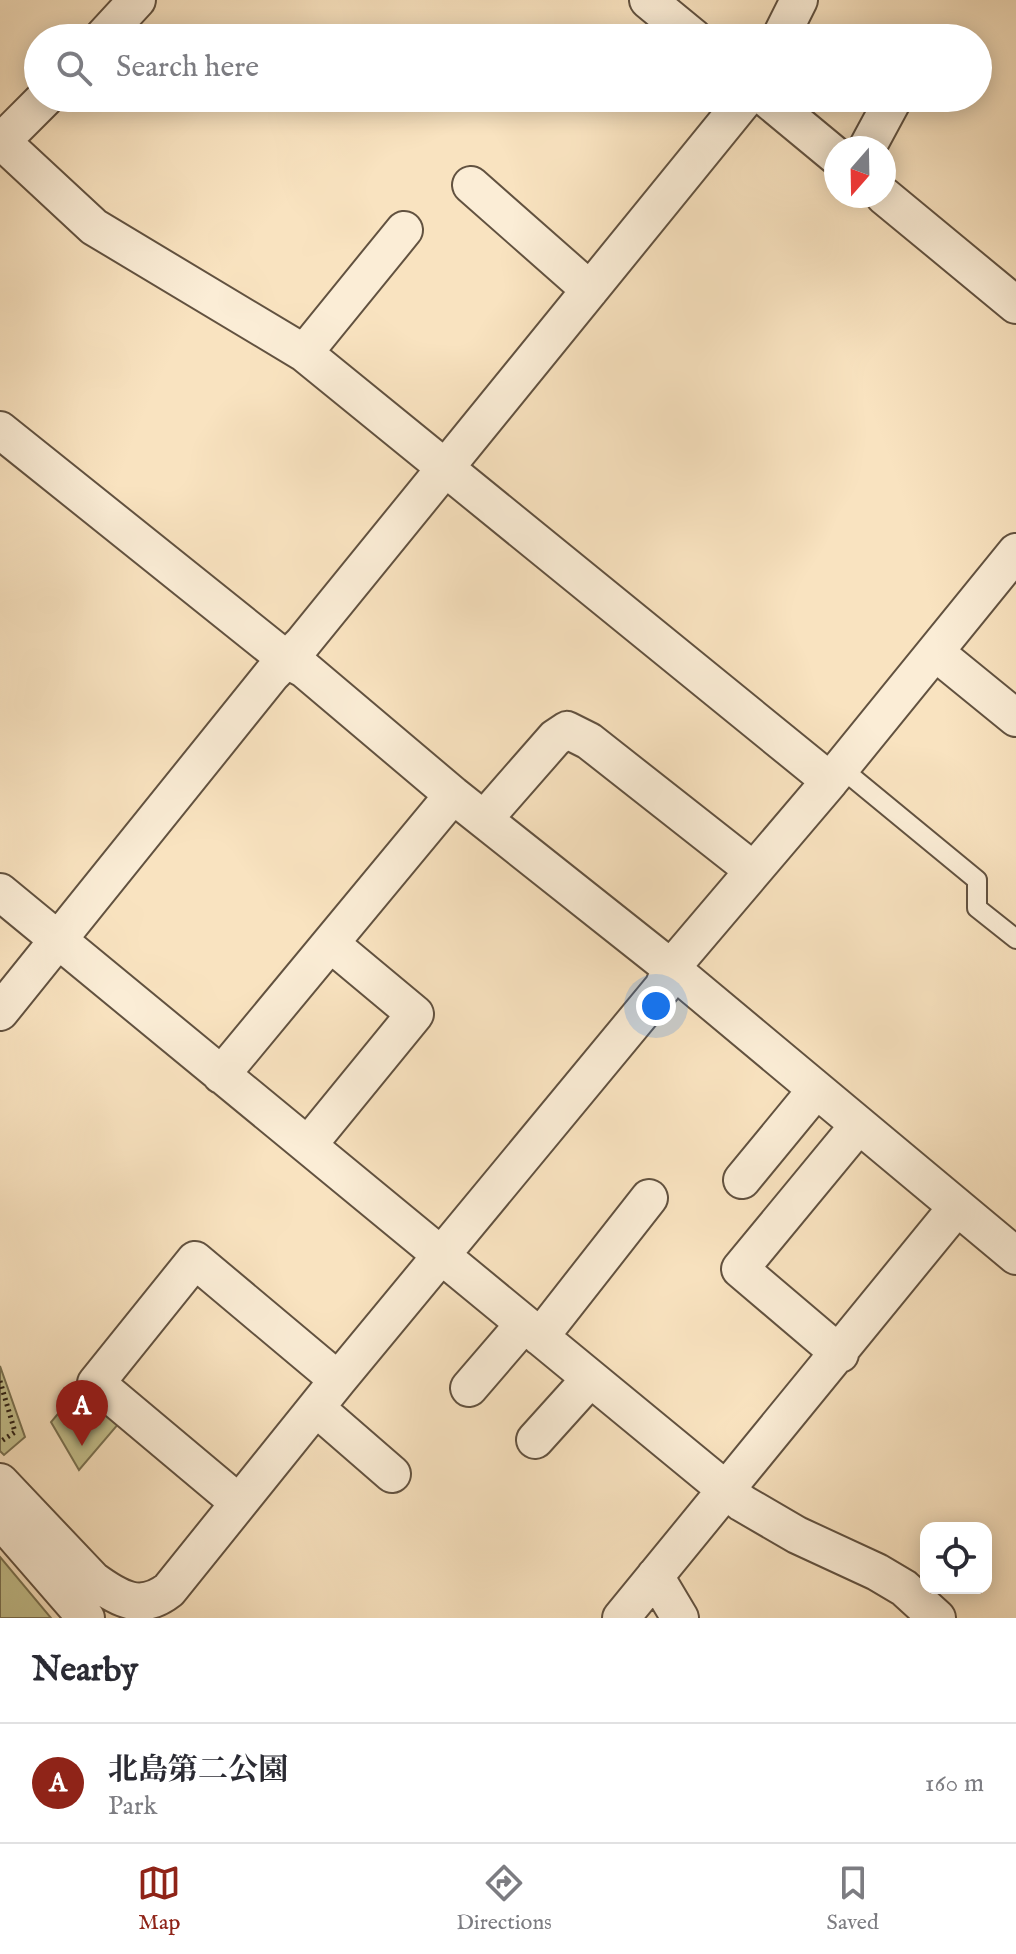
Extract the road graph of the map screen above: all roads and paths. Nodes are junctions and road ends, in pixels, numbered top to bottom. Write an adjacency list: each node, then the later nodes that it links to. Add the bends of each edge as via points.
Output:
1 (137, 0): 4 (street)
2 (648, 0): 5 (street)
3 (799, 0): 6 (street)
4 (115, 24)
5 (677, 24)
6 (787, 24)
7 (31, 112): 12 (street)
8 (735, 112): 17 (street)
9 (783, 112): 13 (street)
10 (886, 112): 11 (street)
11 (873, 136)
12 (2, 142): 19 (street, via 94,227)
13 (824, 146)
14 (471, 185): 17 (street)
15 (896, 206): 18 (street)
16 (404, 230): 19 (street)
17 (590, 290): 21 (street)
18 (1016, 305)
19 (304, 353): 21 (street)
20 (0, 430): 24 (street)
21 (446, 466): 24 (street); 26 (street)
22 (1016, 552): 23 (street)
23 (935, 652): 25 (street); 26 (street)
24 (287, 660): 27 (street); 32 (street)
25 (1016, 718)
26 (836, 774): 29 (street); 31 (lane, via 977,880 977,908)
27 (453, 795): 28 (street); 33 (street)
28 (485, 818): 29 (street, via 567,730 589,741); 34 (street)
29 (753, 870): 34 (street)
30 (0, 892): 32 (street)
31 (1016, 939)
32 (57, 940): 35 (street); 36 (street)
33 (331, 944): 36 (street); 39 (street, via 415,1014)
34 (671, 968): 37 (street); 44 (street, via 663,987)
35 (0, 1012)
36 (221, 1075): 39 (street)
37 (816, 1090): 38 (street); 40 (street)
38 (858, 1126): 42 (street); 46 (street, via 740,1269)
39 (308, 1145): 44 (street)
40 (742, 1180)
41 (649, 1198): 45 (street)
42 (957, 1207): 43 (street); 46 (street)
43 (1016, 1256)
44 (442, 1257): 45 (street); 48 (street)
45 (532, 1331): 47 (street); 50 (street)
46 (840, 1354): 56 (street)
47 (590, 1379): 52 (street); 56 (street)
48 (338, 1380): 51 (street); 57 (street, via 195,1260 96,1383)
49 (0, 1381): 53 (path, via 15,1432)
50 (469, 1388)
51 (316, 1408): 54 (street); 57 (street)
52 (535, 1440)
53 (0, 1442)
54 (392, 1474)
55 (0, 1482): 57 (street, via 93,1580 126,1600 143,1602 155,1601 169,1590)
56 (725, 1490): 59 (street); 63 (street, via 797,1535 904,1588)
57 (239, 1503)
58 (0, 1519): 60 (street)
59 (655, 1576): 61 (street); 62 (street)
60 (86, 1618)
61 (621, 1618)
62 (680, 1618)
63 (937, 1618)

